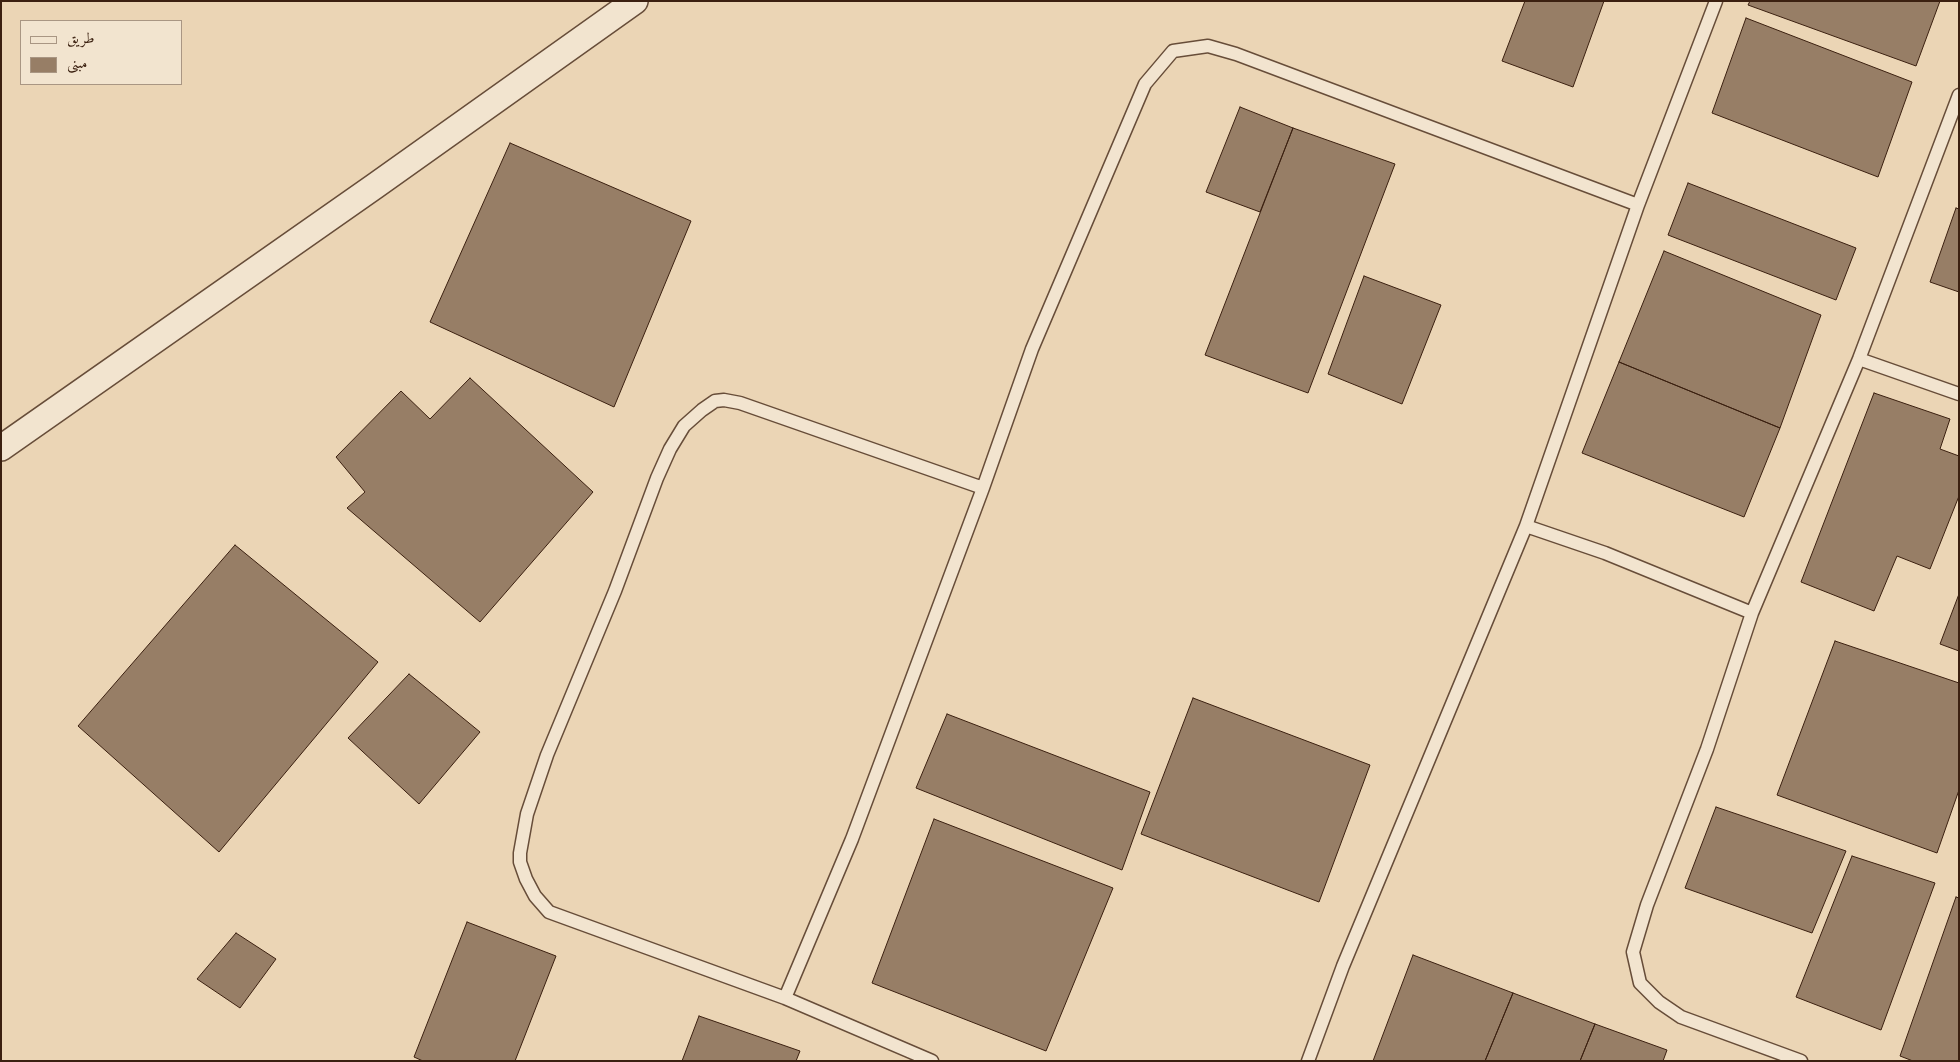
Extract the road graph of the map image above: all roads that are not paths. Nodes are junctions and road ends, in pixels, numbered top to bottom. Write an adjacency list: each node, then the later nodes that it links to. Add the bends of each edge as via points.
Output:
1 (636, 1): 7 (street)
2 (1716, 1): 4 (lane)
3 (1959, 95): 5 (lane)
4 (1638, 205): 8 (lane, via 1236,54 1208,46 1173,52 1145,84 1109,164 1032,349); 9 (lane)
5 (1859, 359): 6 (lane); 10 (lane)
6 (1959, 394)
7 (1, 448)
8 (983, 488): 11 (lane, via 852,839); 11 (lane, via 740,403 724,400 710,404 684,426 670,449 547,755 527,814 520,862 531,888 549,912)
9 (1526, 526): 10 (lane, via 1605,553); 13 (lane, via 1343,966)
10 (1752, 613): 14 (lane, via 1707,749 1637,932 1633,952 1640,983 1681,1017)
11 (785, 998): 12 (lane)
12 (932, 1061)
13 (1308, 1061)
14 (1801, 1061)

